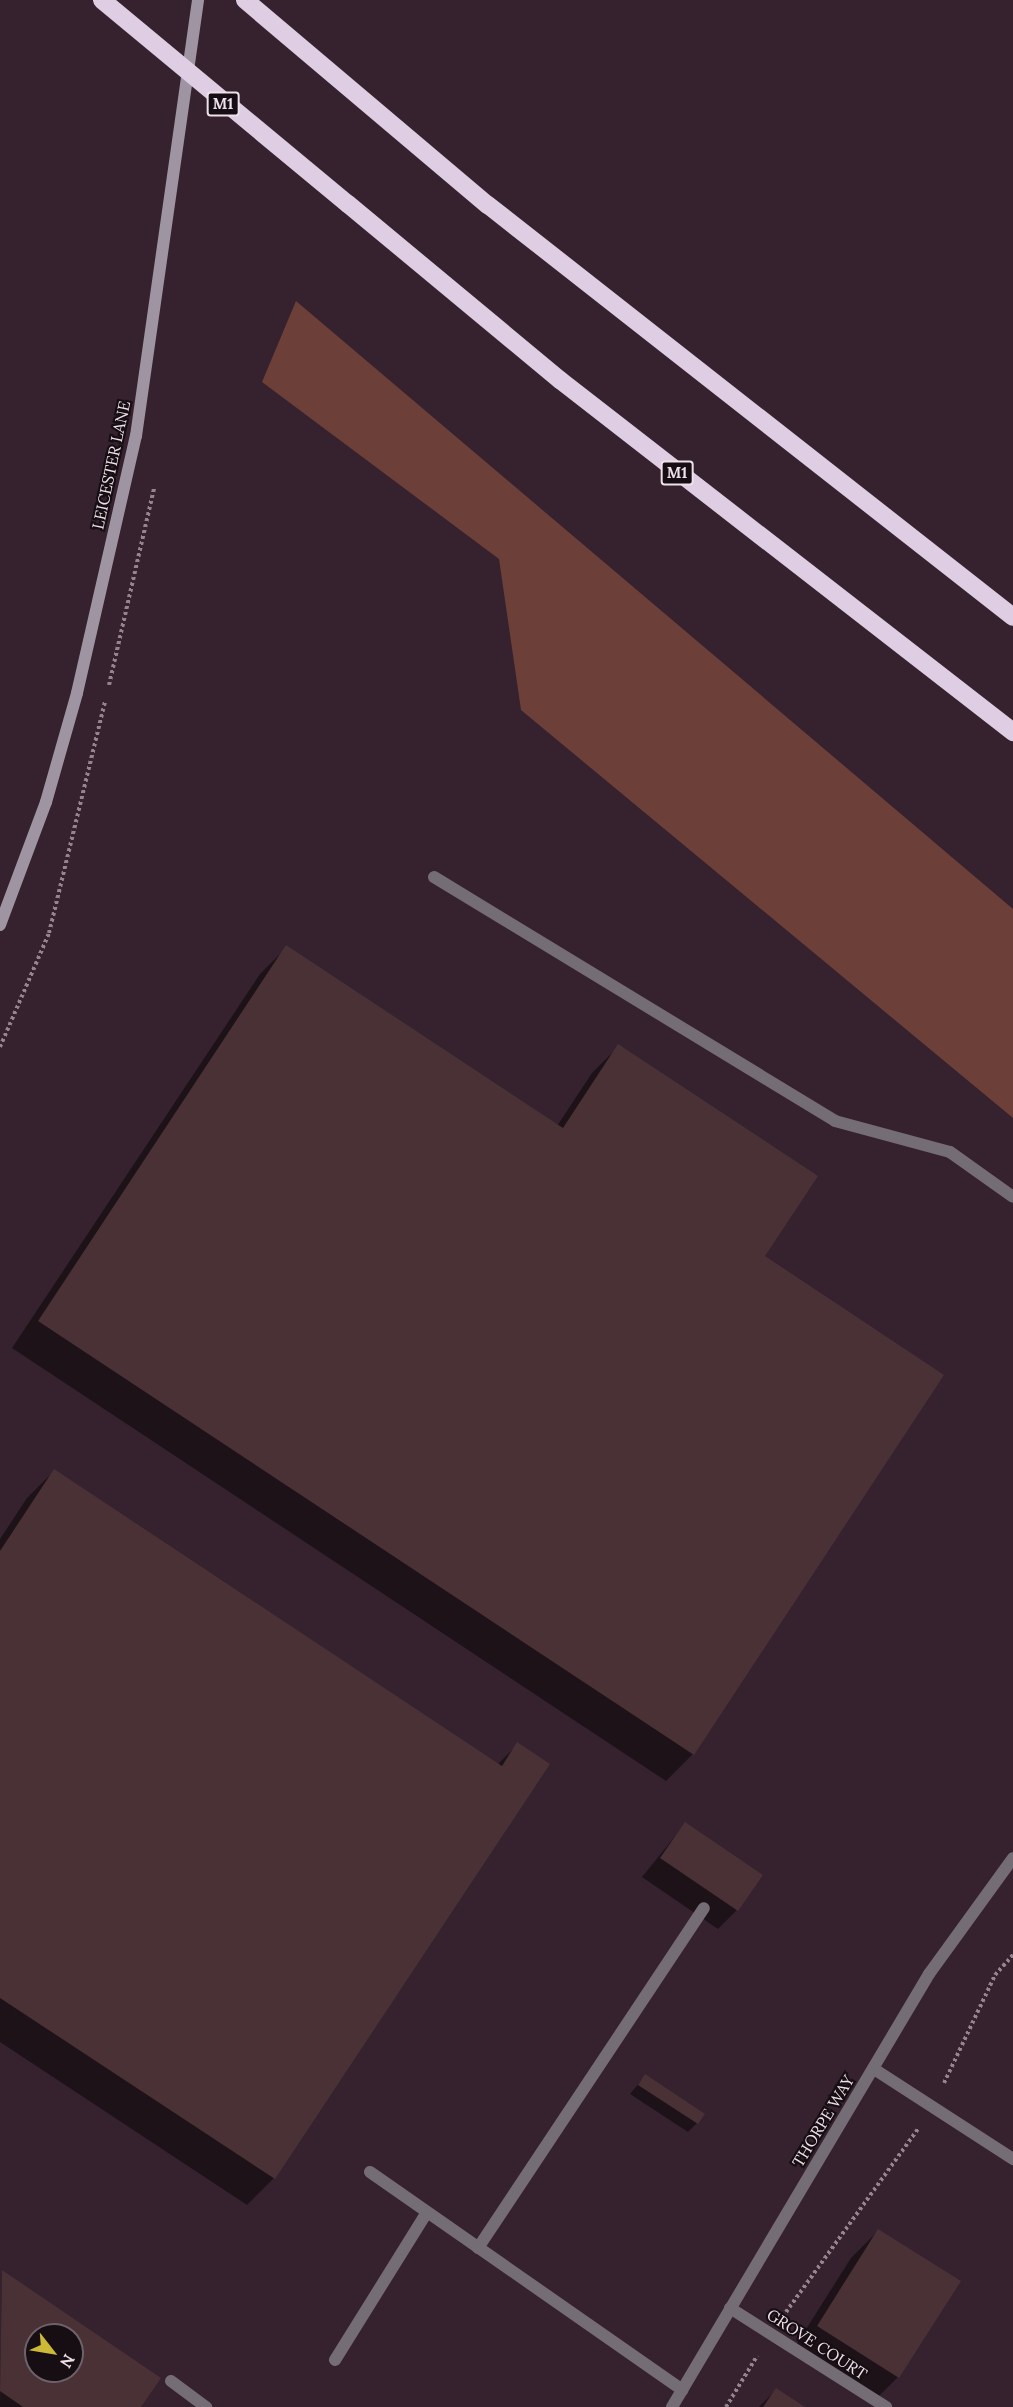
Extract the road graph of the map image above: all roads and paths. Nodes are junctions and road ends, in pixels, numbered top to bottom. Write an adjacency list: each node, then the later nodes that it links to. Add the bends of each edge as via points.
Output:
1 (102, 0): 5 (highway, M1, bridge, via 560,380)
2 (198, 0): 7 (street, LEICESTER LANE, via 136,436 77,693 46,802)
3 (245, 0): 4 (highway, via 784,442)
4 (1013, 617)
5 (1013, 732)
6 (434, 877): 8 (street, via 836,1121 950,1152)
7 (0, 925)
8 (1013, 1197)
9 (1013, 1858): 12 (street, THORPE WAY, via 928,1974)
10 (704, 1908): 17 (street)
11 (1013, 1955): 13 (path, via 995,1975)
12 (874, 2069): 13 (street); 18 (street, THORPE WAY)
13 (933, 2105): 14 (street); 19 (path)
14 (1013, 2158)
15 (370, 2172): 16 (street)
16 (427, 2212): 17 (street); 20 (street)
17 (478, 2248): 22 (street)
18 (730, 2308): 19 (street, GROVE COURT); 22 (street, THORPE WAY)
19 (770, 2334): 25 (path); 26 (street, GROVE COURT)
20 (335, 2360)
21 (171, 2381): 23 (street)
22 (682, 2390): 24 (street, THORPE WAY)
23 (206, 2407)
24 (672, 2407)
25 (726, 2407)
26 (886, 2407)

